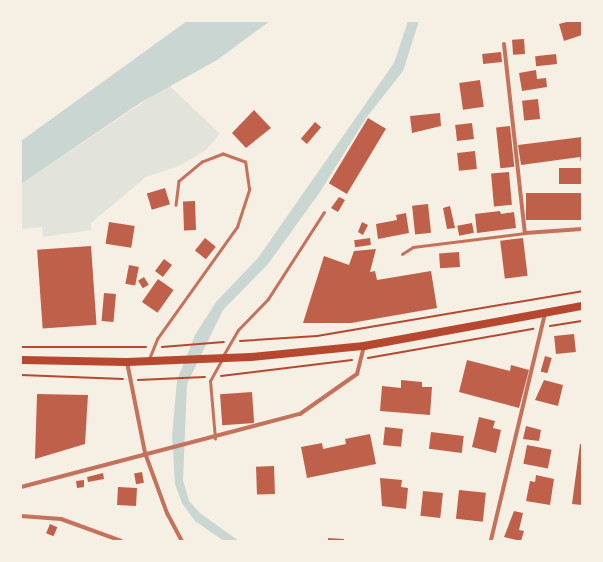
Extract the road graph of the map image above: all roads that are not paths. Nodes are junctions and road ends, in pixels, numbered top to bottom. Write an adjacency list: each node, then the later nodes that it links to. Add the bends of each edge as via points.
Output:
1 (504, 44): 5 (street)
2 (176, 205): 11 (lane, via 179,181 202,162 224,154 245,162 249,189 236,227 154,347)
3 (324, 212): 13 (lane, via 268,299 232,338 210,381)
4 (582, 228): 5 (street)
5 (525, 234): 6 (lane, via 413,247)
6 (402, 254)
7 (582, 306): 8 (main road)
8 (545, 313): 9 (main road); 17 (street)
9 (364, 346): 11 (main road, via 251,357); 13 (street, via 363,359 357,374 300,414)
10 (21, 360): 12 (main road)
11 (148, 361): 12 (main road)
12 (127, 362): 14 (street)
13 (215, 439): 14 (street)
14 (145, 453): 15 (street); 19 (street, via 166,513)
15 (21, 487)
16 (21, 516): 18 (street, via 61,519)
17 (490, 540)
18 (121, 541)
19 (182, 541)

